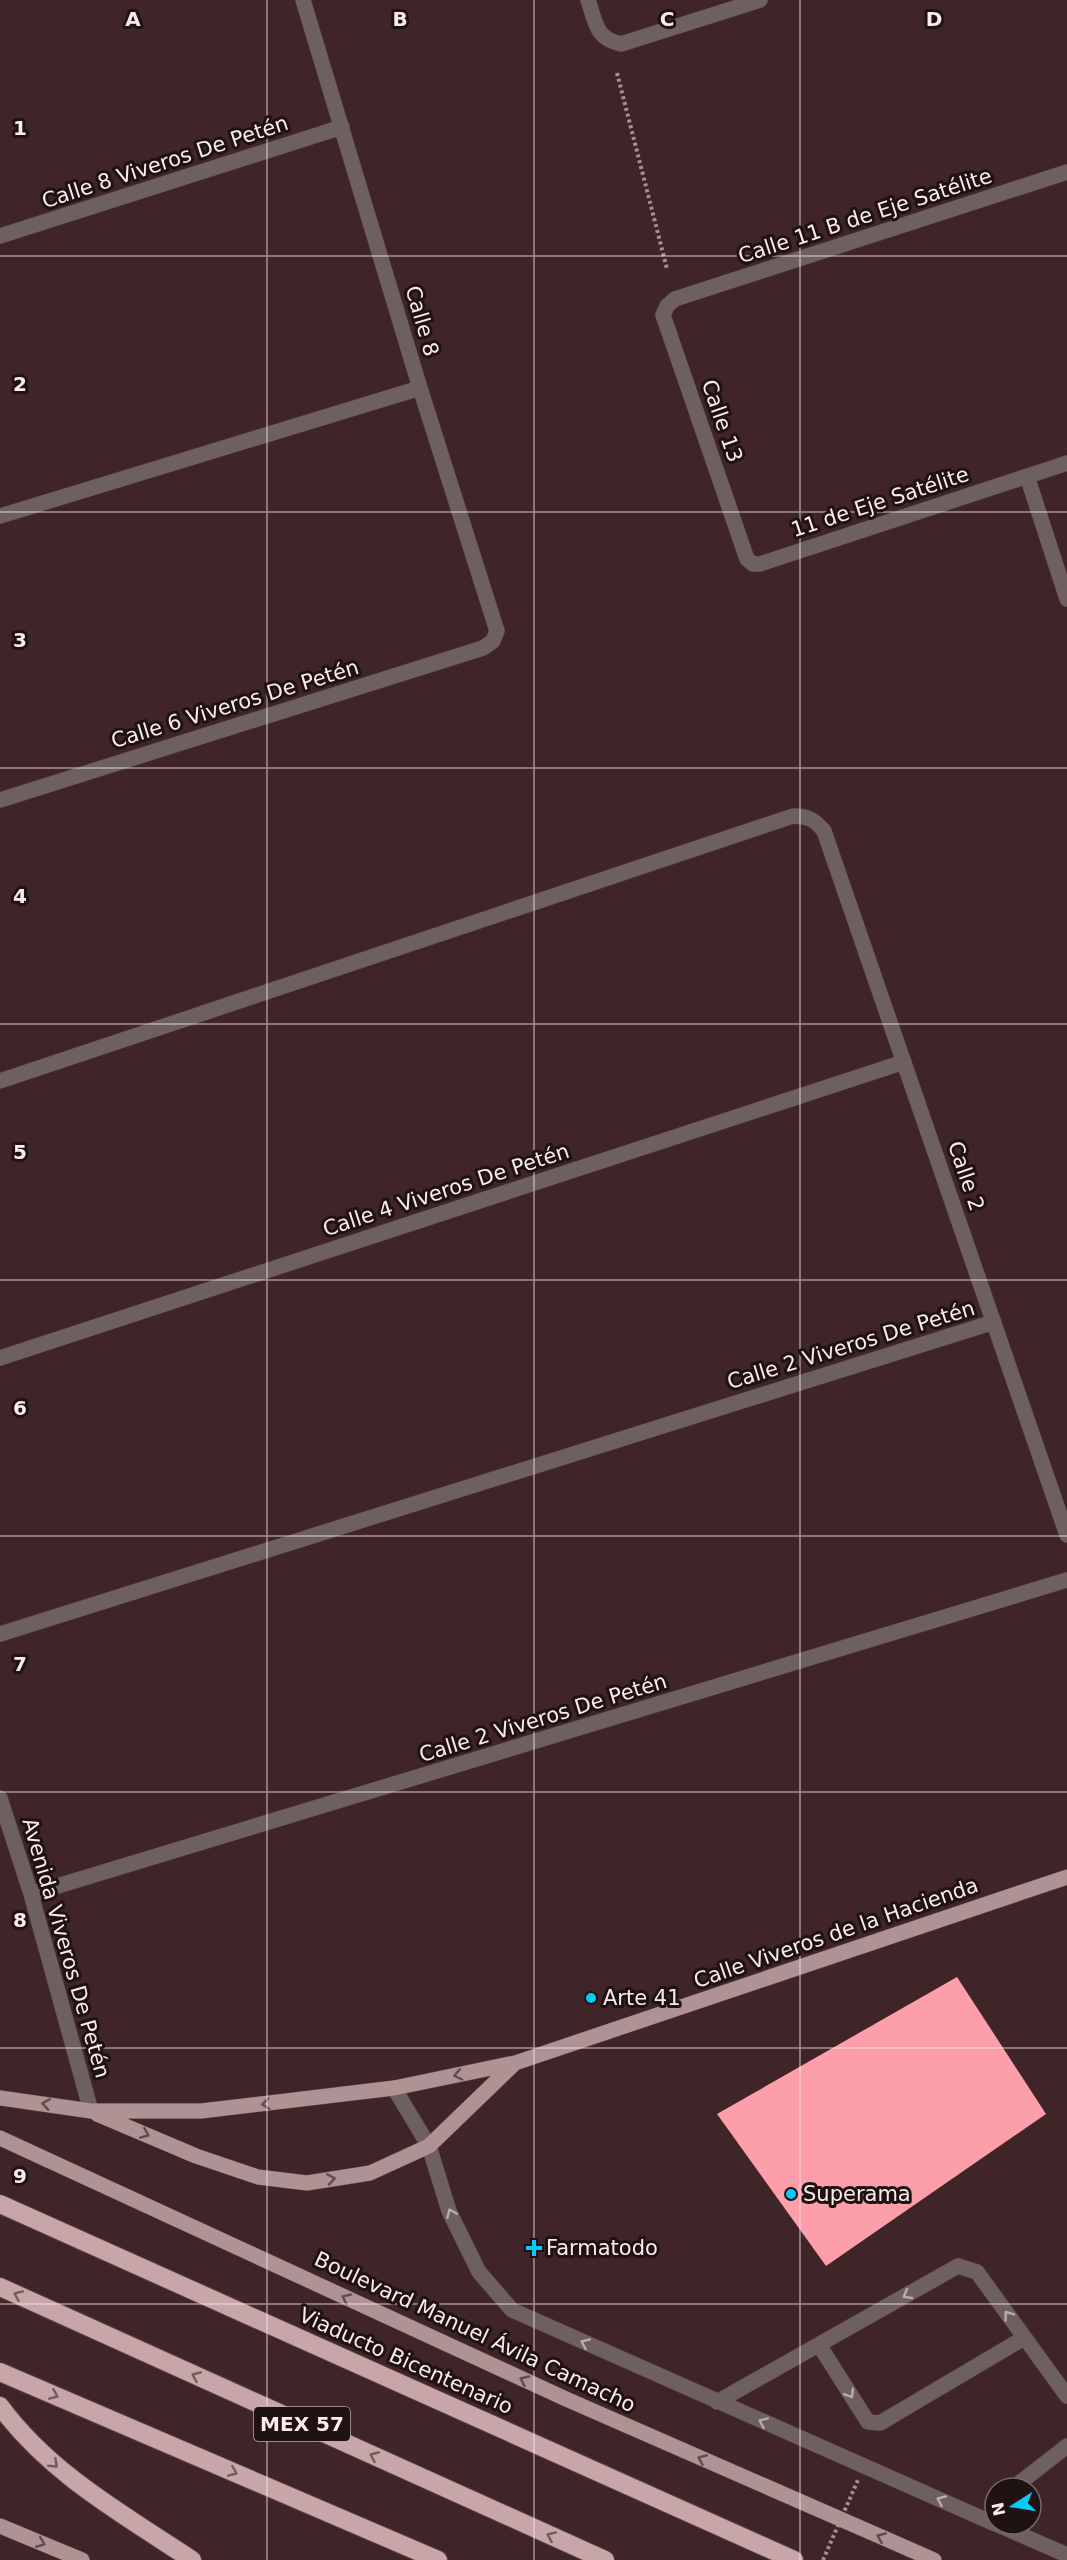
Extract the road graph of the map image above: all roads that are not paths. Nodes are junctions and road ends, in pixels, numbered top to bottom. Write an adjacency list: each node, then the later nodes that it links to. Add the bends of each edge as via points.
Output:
1 (303, 0): 4 (street, Calle 8)
2 (588, 0): 3 (street, via 604,37 621,45)
3 (760, 0)
4 (342, 127): 6 (street, Calle 8 Viveros De Petén); 8 (street, Calle 8)
5 (1067, 172): 7 (street, Calle 11 B de Eje Satélite)
6 (0, 236)
7 (675, 299): 12 (street, Calle 13, via 663,315)
8 (420, 388): 11 (street); 14 (street, Calle 8, via 497,631 493,641)
9 (1067, 463): 10 (street, 11 de Eje Satélite)
10 (1027, 476): 12 (street, 11 de Eje Satélite, via 760,564); 13 (street)
11 (0, 516)
12 (747, 560)
13 (1067, 599)
14 (483, 648): 15 (street, Calle 6 Viveros De Petén)
15 (0, 800)
16 (904, 1062): 17 (street, Calle 2, via 824,831 806,816 793,816); 18 (street, Calle 2); 19 (street, Calle 4 Viveros De Petén)
17 (0, 1081)
18 (994, 1322): 20 (street, Calle 2); 22 (street, Calle 2 Viveros De Petén)
19 (0, 1358)
20 (1067, 1534)
21 (1067, 1580): 25 (street, Calle 2 Viveros De Petén)
22 (0, 1634)
23 (0, 1797): 25 (street, Avenida Viveros De Petén)
24 (1067, 1877): 26 (main road, Calle Viveros de la Hacienda)
25 (31, 1894): 29 (street, Avenida Viveros De Petén)
26 (516, 2063): 27 (main road, Calle Viveros de la Hacienda, one-way to 27); 31 (main road, Calle Viveros de la Hacienda)
27 (394, 2088): 29 (main road, Calle Viveros de la Hacienda, one-way to 29, via 201,2111); 31 (street)
28 (0, 2098): 29 (main road, Calle Viveros de la Hacienda, one-way to 28)
29 (91, 2111): 31 (main road, Calle Viveros de la Hacienda, one-way to 31, via 196,2156 258,2177 307,2183 370,2173)
30 (0, 2138): 51 (main road, Boulevard Manuel Ávila Camacho, one-way to 30, via 566,2399)
31 (429, 2146): 38 (street, one-way to 31, via 512,2310 479,2272 449,2211)
32 (0, 2204): 50 (highway, Viaducto Bicentenario)
33 (0, 2287): 49 (highway, MEX 57, one-way to 33)
34 (1024, 2338): 35 (street, one-way to 35, via 977,2272 958,2266); 35 (street, one-way to 34, via 868,2421 880,2423); 37 (street)
35 (819, 2345): 38 (street)
36 (0, 2372): 48 (highway, one-way to 48)
37 (1067, 2397)
38 (717, 2402): 42 (street, one-way to 38)
39 (0, 2406): 47 (highway, one-way to 47, via 20,2432 68,2478)
40 (1067, 2446): 41 (street)
41 (1028, 2476)
42 (983, 2519)
43 (0, 2526): 46 (main road, one-way to 46)
44 (1023, 2536): 45 (street)
45 (1067, 2555)
46 (82, 2560)
47 (192, 2560)
48 (438, 2560)
49 (605, 2560)
50 (794, 2560)
51 (934, 2560)

